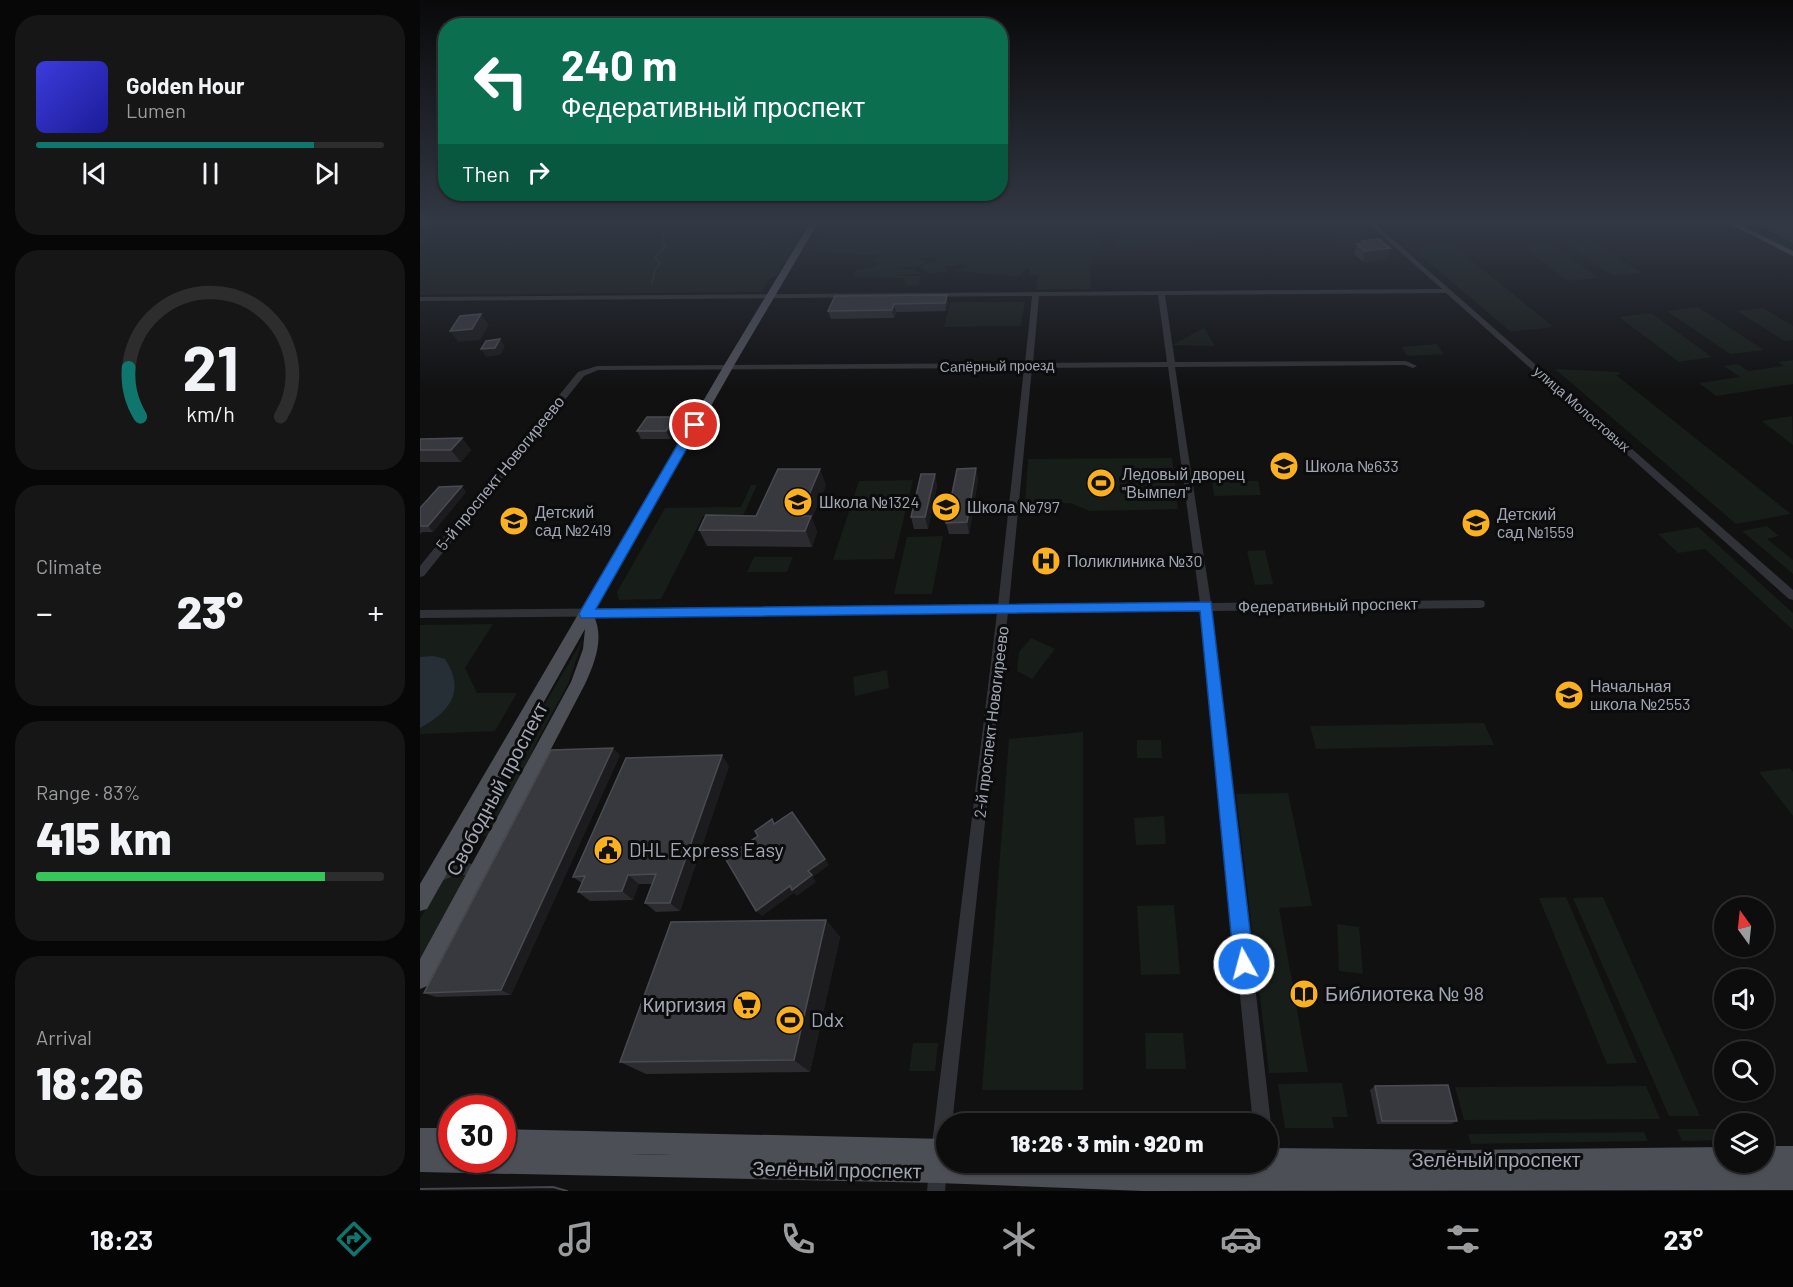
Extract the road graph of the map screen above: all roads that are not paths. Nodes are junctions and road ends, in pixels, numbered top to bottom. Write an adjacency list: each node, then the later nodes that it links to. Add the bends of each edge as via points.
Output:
1 (782, 279): 6 (main road, Свободный проспект)
2 (1433, 279): 3 (street, улица Молостовых)
3 (1447, 291): 4 (street); 14 (street, улица Молостовых)
4 (1161, 293): 5 (street); 8 (street)
5 (1036, 294): 6 (street); 9 (street, 2-й проспект Новогиреево)
6 (771, 297): 7 (street); 11 (main road, Свободный проспект)
7 (420, 299)
8 (1171, 365): 9 (street, Сапёрный проезд); 10 (street, Сапёрный проезд); 16 (street)
9 (1027, 366): 11 (street, Сапёрный проезд); 17 (street, 2-й проспект Новогиреево)
10 (1413, 366)
11 (727, 369): 12 (street, Сапёрный проезд, via 597,368); 19 (main road, Свободный проспект)
12 (581, 374): 13 (street, 5-й проспект Новогиреево)
13 (420, 573)
14 (1793, 596)
15 (1480, 604): 16 (street, Федеративный проспект)
16 (1206, 606): 17 (street, Федеративный проспект); 25 (street)
17 (1004, 609): 19 (street, Федеративный проспект); 24 (street, 2-й проспект Новогиреево)
18 (420, 614): 19 (street, Федеративный проспект)
19 (586, 614): 20 (main road, Свободный проспект, via 591,623 590,644 578,684); 21 (main road, Свободный проспект)
20 (478, 873): 21 (street, via 460,867); 23 (main road, Свободный проспект)
21 (434, 878): 22 (main road, Свободный проспект)
22 (420, 902)
23 (420, 979)
24 (946, 1113)
25 (1261, 1113)
26 (420, 1138): 27 (main road)
27 (438, 1139)
28 (516, 1141): 33 (main road, Зелёный проспект)
29 (1793, 1156): 30 (main road)
30 (1774, 1157)
31 (1714, 1158): 35 (main road, Зелёный проспект)
32 (420, 1161): 34 (main road, Зелёный проспект)
33 (936, 1166)
34 (936, 1166)
35 (1278, 1168)
36 (1278, 1169): 37 (main road, Зелёный проспект, via 1444,1183)
37 (1793, 1179)

